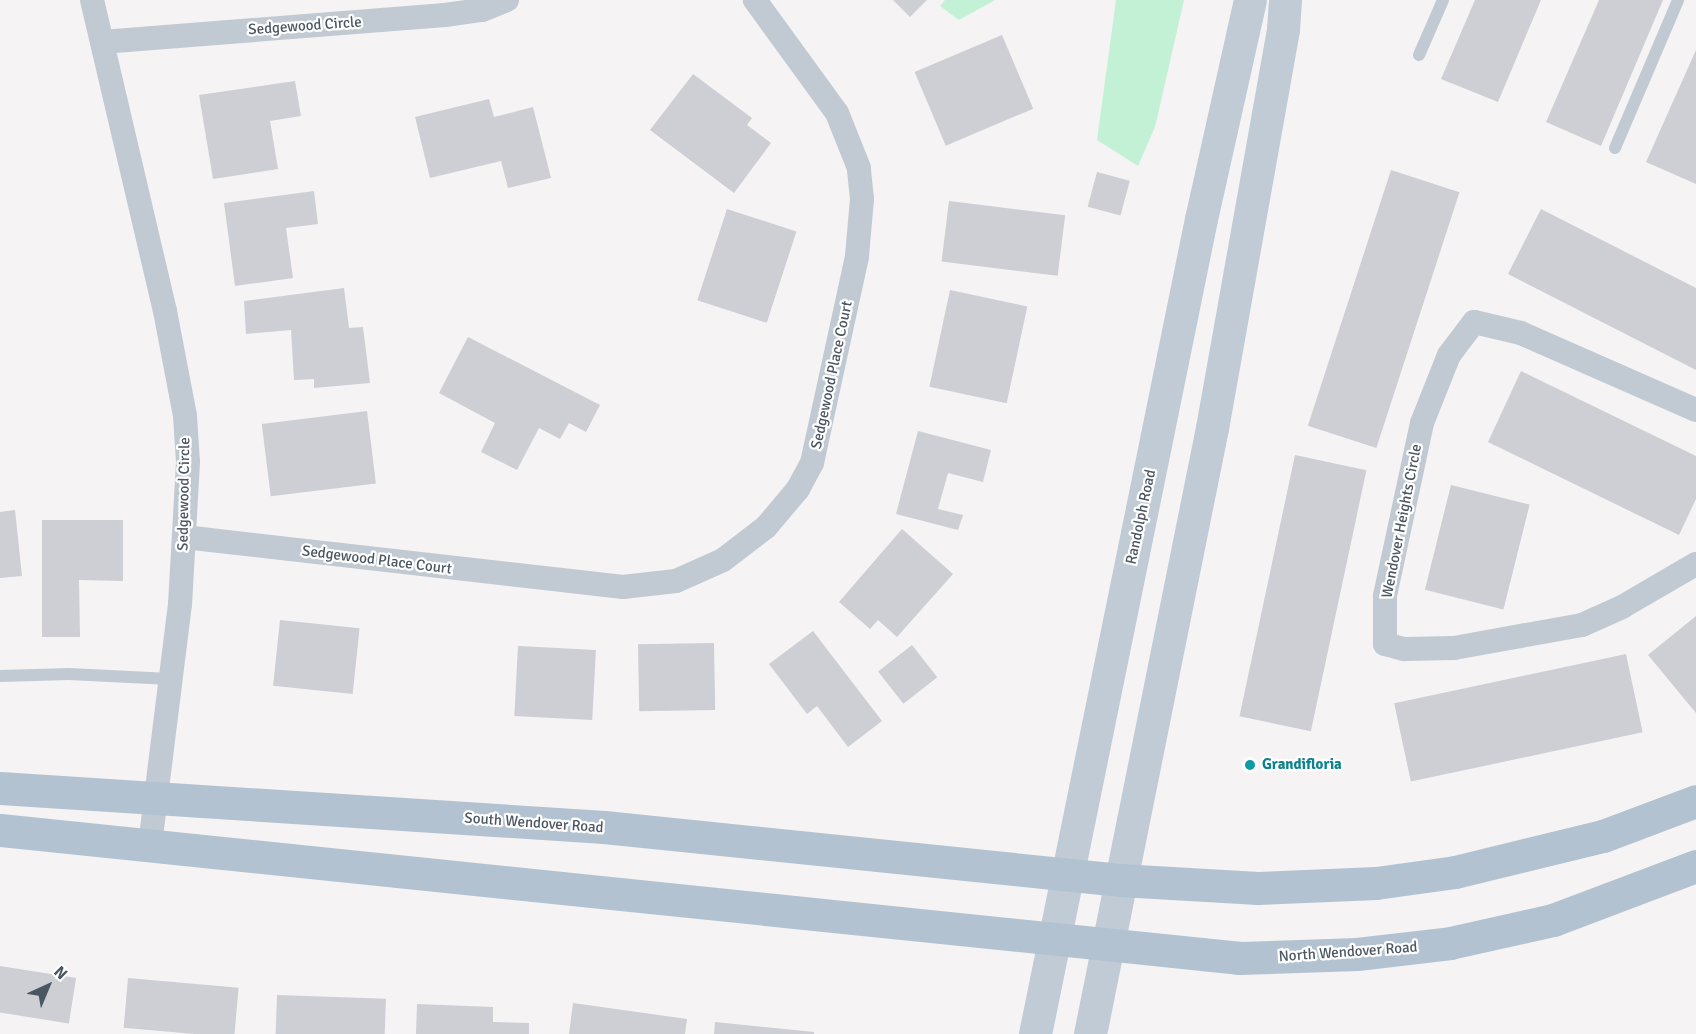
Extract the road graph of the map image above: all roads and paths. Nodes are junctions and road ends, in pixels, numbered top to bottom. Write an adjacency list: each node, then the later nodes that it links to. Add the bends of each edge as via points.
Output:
1 (92, 0): 8 (street, Sedgewood Circle)
2 (507, 0): 8 (street, Sedgewood Circle, via 482,10 445,15)
3 (755, 0): 12 (street, Sedgewood Place Court, via 837,113 860,168 862,199 857,256 812,463 798,489 766,527 723,560 676,581 623,587)
4 (1250, 0): 22 (main road, Randolph Road)
5 (1285, 0): 23 (main road, via 1212,428)
6 (1443, 0): 9 (lane)
7 (1678, 0): 10 (lane)
8 (102, 42): 12 (street, Sedgewood Circle, via 165,311 185,416 188,462)
9 (1419, 55)
10 (1616, 148)
11 (1696, 410): 13 (street, Wendover Heights Circle, via 1521,333 1474,322 1449,355 1422,423 1385,596 1385,644 1404,649 1454,648 1582,624 1622,607)
12 (184, 537): 15 (street, Sedgewood Circle)
13 (1696, 564)
14 (0, 676): 15 (lane, via 69,674)
15 (170, 679): 17 (street, Sedgewood Circle)
16 (0, 788): 17 (main road, South Wendover Road)
17 (155, 797): 20 (street, Sedgewood Circle); 22 (main road, South Wendover Road, via 604,827)
18 (1696, 801): 23 (main road, via 1603,836 1455,872 1319,887 1207,887)
19 (0, 830): 20 (main road)
20 (150, 846): 24 (main road, North Wendover Road)
21 (1696, 866): 25 (main road, North Wendover Road, via 1553,920 1408,949 1240,958)
22 (1066, 874): 23 (main road); 24 (main road, Randolph Road)
23 (1120, 880): 25 (main road)
24 (1052, 940): 25 (main road, North Wendover Road); 26 (main road, Randolph Road)
25 (1106, 946): 27 (main road)
26 (1035, 1034)
27 (1090, 1034)

